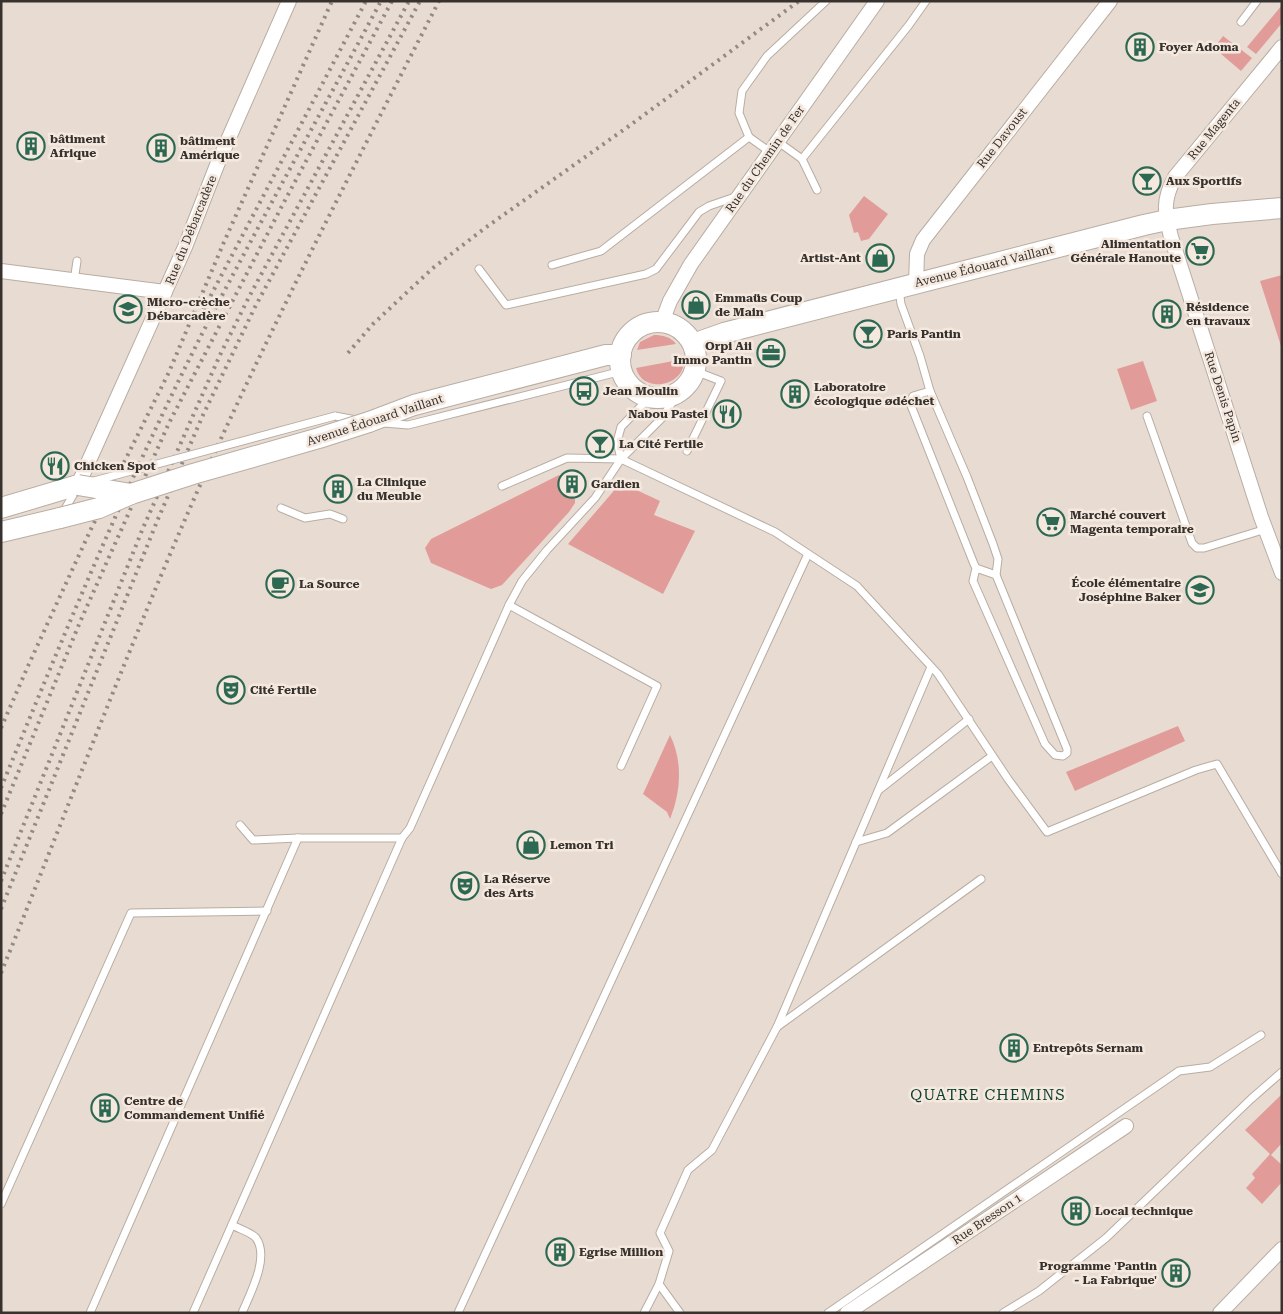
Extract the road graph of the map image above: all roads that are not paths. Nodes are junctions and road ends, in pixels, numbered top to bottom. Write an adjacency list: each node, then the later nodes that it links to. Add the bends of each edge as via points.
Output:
1 (289, 1): 22 (street, Rue du Débarcadère)
2 (826, 1): 9 (lane, via 768,56 742,91 739,113)
3 (877, 1): 10 (street, Rue du Chemin de Fer)
4 (926, 1): 11 (lane)
5 (1110, 1): 21 (street, Rue Davoust, via 923,240)
6 (1257, 1): 7 (lane)
7 (1240, 22)
8 (1282, 47): 15 (street, Rue Magenta, via 1175,177 1165,198)
9 (749, 137): 10 (lane); 17 (lane, via 601,251)
10 (774, 147): 11 (lane); 13 (street, Rue du Chemin de Fer)
11 (802, 159): 12 (lane)
12 (817, 190)
13 (738, 196): 18 (lane, via 699,212 656,269 646,274 506,305); 23 (street, Rue du Chemin de Fer, via 679,284)
14 (1281, 207): 15 (main road, Avenue Édouard Vaillant)
15 (1167, 220): 21 (main road, Avenue Édouard Vaillant); 41 (street, Rue Denis Papin)
16 (76, 261): 20 (lane)
17 (552, 265)
18 (479, 269)
19 (1, 272): 20 (street)
20 (74, 281): 22 (street)
21 (907, 286): 24 (main road, Avenue Édouard Vaillant, via 724,333); 27 (lane, via 901,304)
22 (165, 292): 34 (street, Rue du Débarcadère)
23 (662, 322): 24 (main road, via 680,329); 25 (main road, via 647,324 634,331 624,344)
24 (693, 344): 26 (main road)
25 (621, 363): 29 (main road, via 632,388); 31 (main road, Avenue Édouard Vaillant, via 606,355 414,405)
26 (695, 371): 28 (main road); 32 (lane, via 721,381)
27 (930, 391): 44 (lane, via 912,396 910,404); 46 (lane, via 993,544 998,560)
28 (679, 392): 29 (main road, via 665,398); 33 (lane, via 662,418)
29 (650, 397): 33 (lane, via 621,427 617,442)
30 (1147, 416): 41 (lane, via 1192,543 1197,548)
31 (369, 422): 34 (lane, bridge, via 335,416); 36 (main road, Avenue Édouard Vaillant, bridge)
32 (687, 451)
33 (621, 459): 35 (lane, via 567,458); 43 (lane, via 774,532); 47 (lane, via 595,498 522,581)
34 (78, 485): 36 (main road, Avenue Édouard Vaillant, bridge); 37 (main road, Avenue Édouard Vaillant); 39 (lane)
35 (502, 486)
36 (131, 494): 39 (main road, Avenue Édouard Vaillant, bridge, via 99,508)
37 (1, 508)
38 (281, 508): 40 (lane, via 305,518 330,514)
39 (60, 518): 42 (main road, Avenue Édouard Vaillant)
40 (343, 520)
41 (1266, 530): 45 (street, Rue Denis Papin)
42 (1, 532)
43 (808, 554): 48 (lane, via 857,586); 71 (lane)
44 (976, 568): 46 (lane); 46 (lane, via 973,581 1045,744 1055,755 1063,756 1067,749)
45 (1282, 573)
46 (996, 575)
47 (509, 605): 51 (lane, via 657,686); 55 (lane, via 410,828)
48 (931, 667): 49 (lane); 52 (lane)
49 (970, 719): 50 (lane); 52 (lane)
50 (992, 756): 56 (lane, via 887,833); 57 (lane, via 1047,832 1217,764)
51 (621, 766)
52 (878, 790): 56 (lane)
53 (240, 825): 54 (lane, via 252,840)
54 (298, 838): 55 (lane); 59 (lane)
55 (402, 838): 65 (lane)
56 (856, 842): 60 (lane)
57 (1282, 874)
58 (981, 879): 60 (lane)
59 (266, 911): 64 (lane, via 131,913); 68 (lane)
60 (777, 1027): 67 (lane, via 712,1150 688,1170 660,1233 669,1251)
61 (1261, 1035): 74 (lane, via 1210,1067 1179,1071)
62 (1282, 1072): 76 (lane, via 1106,1238 1040,1291)
63 (1126, 1126): 75 (street, Rue Bresson 1)
64 (1, 1204)
65 (232, 1225): 69 (lane); 70 (lane, via 255,1236 261,1248 260,1265)
66 (1282, 1249): 77 (street)
67 (659, 1284): 72 (lane); 73 (lane)
68 (90, 1313)
69 (193, 1313)
70 (242, 1313)
71 (458, 1313)
72 (644, 1313)
73 (680, 1313)
74 (828, 1313)
75 (847, 1313)
76 (1003, 1313)
77 (1220, 1313)

